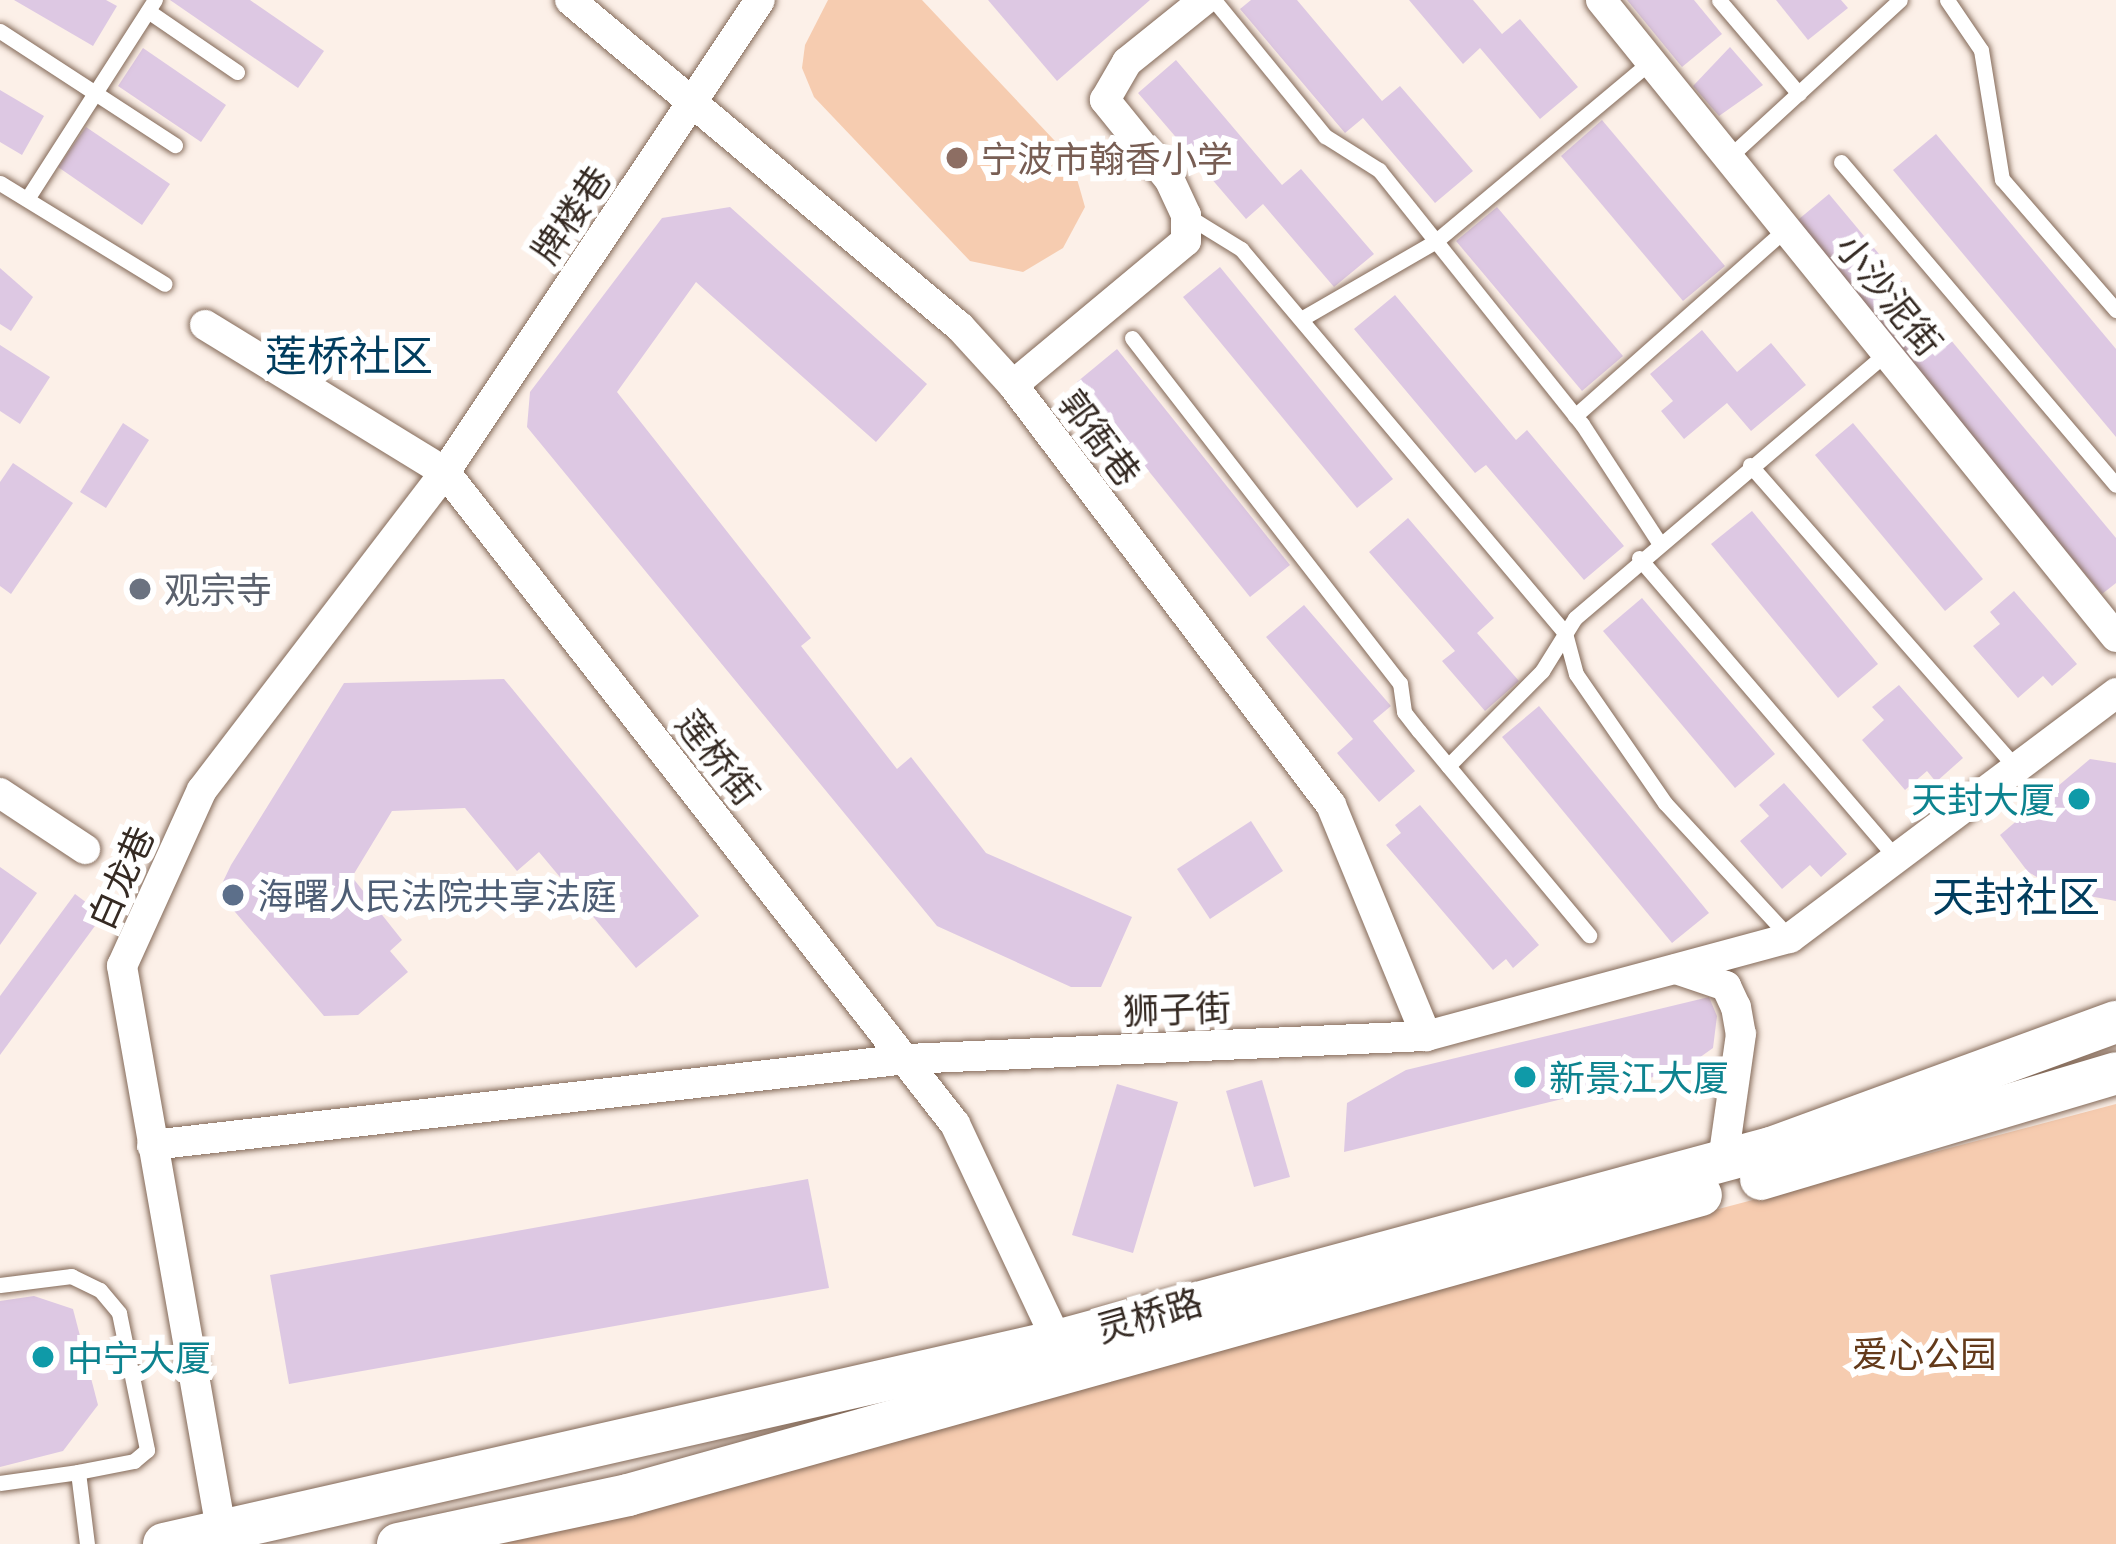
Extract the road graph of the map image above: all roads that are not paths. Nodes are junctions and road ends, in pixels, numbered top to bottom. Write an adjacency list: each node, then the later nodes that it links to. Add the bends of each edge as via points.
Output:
1 (570, 0): 15 (street, 郭衙巷)
2 (760, 0): 15 (street, 牌楼巷)
3 (1204, 0): 21 (street, via 1127,62 1106,100 1169,179)
4 (1214, 0): 23 (lane, via 1324,136 1379,170)
5 (1601, 0): 11 (street, 小沙泥街)
6 (1719, 0): 14 (lane)
7 (1900, 0): 14 (lane)
8 (1947, 0): 25 (lane, via 1981,50 2002,179)
9 (152, 6): 12 (lane); 13 (lane)
10 (0, 31): 13 (lane)
11 (1651, 61): 17 (street, 小沙泥街); 23 (lane)
12 (237, 72)
13 (98, 89): 16 (lane); 20 (lane)
14 (1799, 94): 17 (lane)
15 (693, 100): 30 (street, 郭衙巷, via 959,327); 33 (street, 牌楼巷)
16 (175, 145)
17 (1729, 157): 22 (street, 小沙泥街)
18 (1841, 162): 34 (lane)
19 (0, 182): 20 (lane)
20 (27, 200): 24 (lane)
21 (1186, 215): 26 (lane, via 1241,248); 30 (street, via 1186,241 1166,265)
22 (1787, 228): 29 (street, 小沙泥街); 31 (lane)
23 (1436, 241): 26 (lane); 31 (lane)
24 (165, 284)
25 (2116, 310)
26 (1301, 319): 38 (lane)
27 (206, 325): 33 (street, 莲桥街)
28 (1132, 338): 40 (lane, via 1400,683 1404,712)
29 (1886, 352): 32 (lane); 37 (street, 小沙泥街)
30 (1013, 385): 49 (street, 郭衙巷, via 1330,805)
31 (1575, 416): 35 (lane)
32 (1750, 465): 35 (lane); 41 (lane)
33 (446, 472): 50 (street, 莲桥街); 52 (street, 白龙巷, via 202,790 122,966)
34 (2116, 485)
35 (1658, 541): 36 (lane)
36 (1639, 558): 38 (lane); 44 (lane)
37 (2114, 632)
38 (1565, 633): 40 (lane, via 1542,670); 46 (lane, via 1576,674 1665,803)
39 (2116, 693): 41 (street, 狮子街)
40 (1448, 766): 45 (lane)
41 (2016, 768): 44 (street, 狮子街)
42 (0, 793): 43 (street)
43 (85, 849)
44 (1896, 858): 46 (street, 狮子街)
45 (1589, 935)
46 (1790, 938): 47 (street, 狮子街)
47 (1676, 969): 49 (street, 狮子街); 53 (street, via 1726,986 1736,1006 1741,1034)
48 (2116, 1022): 53 (main road, 灵桥路)
49 (1426, 1036): 50 (street, 狮子街)
50 (907, 1059): 52 (street, 狮子街); 55 (street, 莲桥街, via 994,1195)
51 (2116, 1073): 61 (main road, 灵桥路, via 628,1495)
52 (152, 1145): 58 (street, 白龙巷)
53 (1723, 1160): 55 (main road, 灵桥路)
54 (0, 1285): 56 (lane, via 70,1276 100,1290 119,1313 147,1450 134,1461)
55 (1057, 1340): 58 (main road, 灵桥路)
56 (78, 1472): 57 (lane); 59 (lane)
57 (0, 1483)
58 (222, 1535): 60 (main road, 灵桥路)
59 (87, 1544)
60 (164, 1544)
61 (398, 1544)

